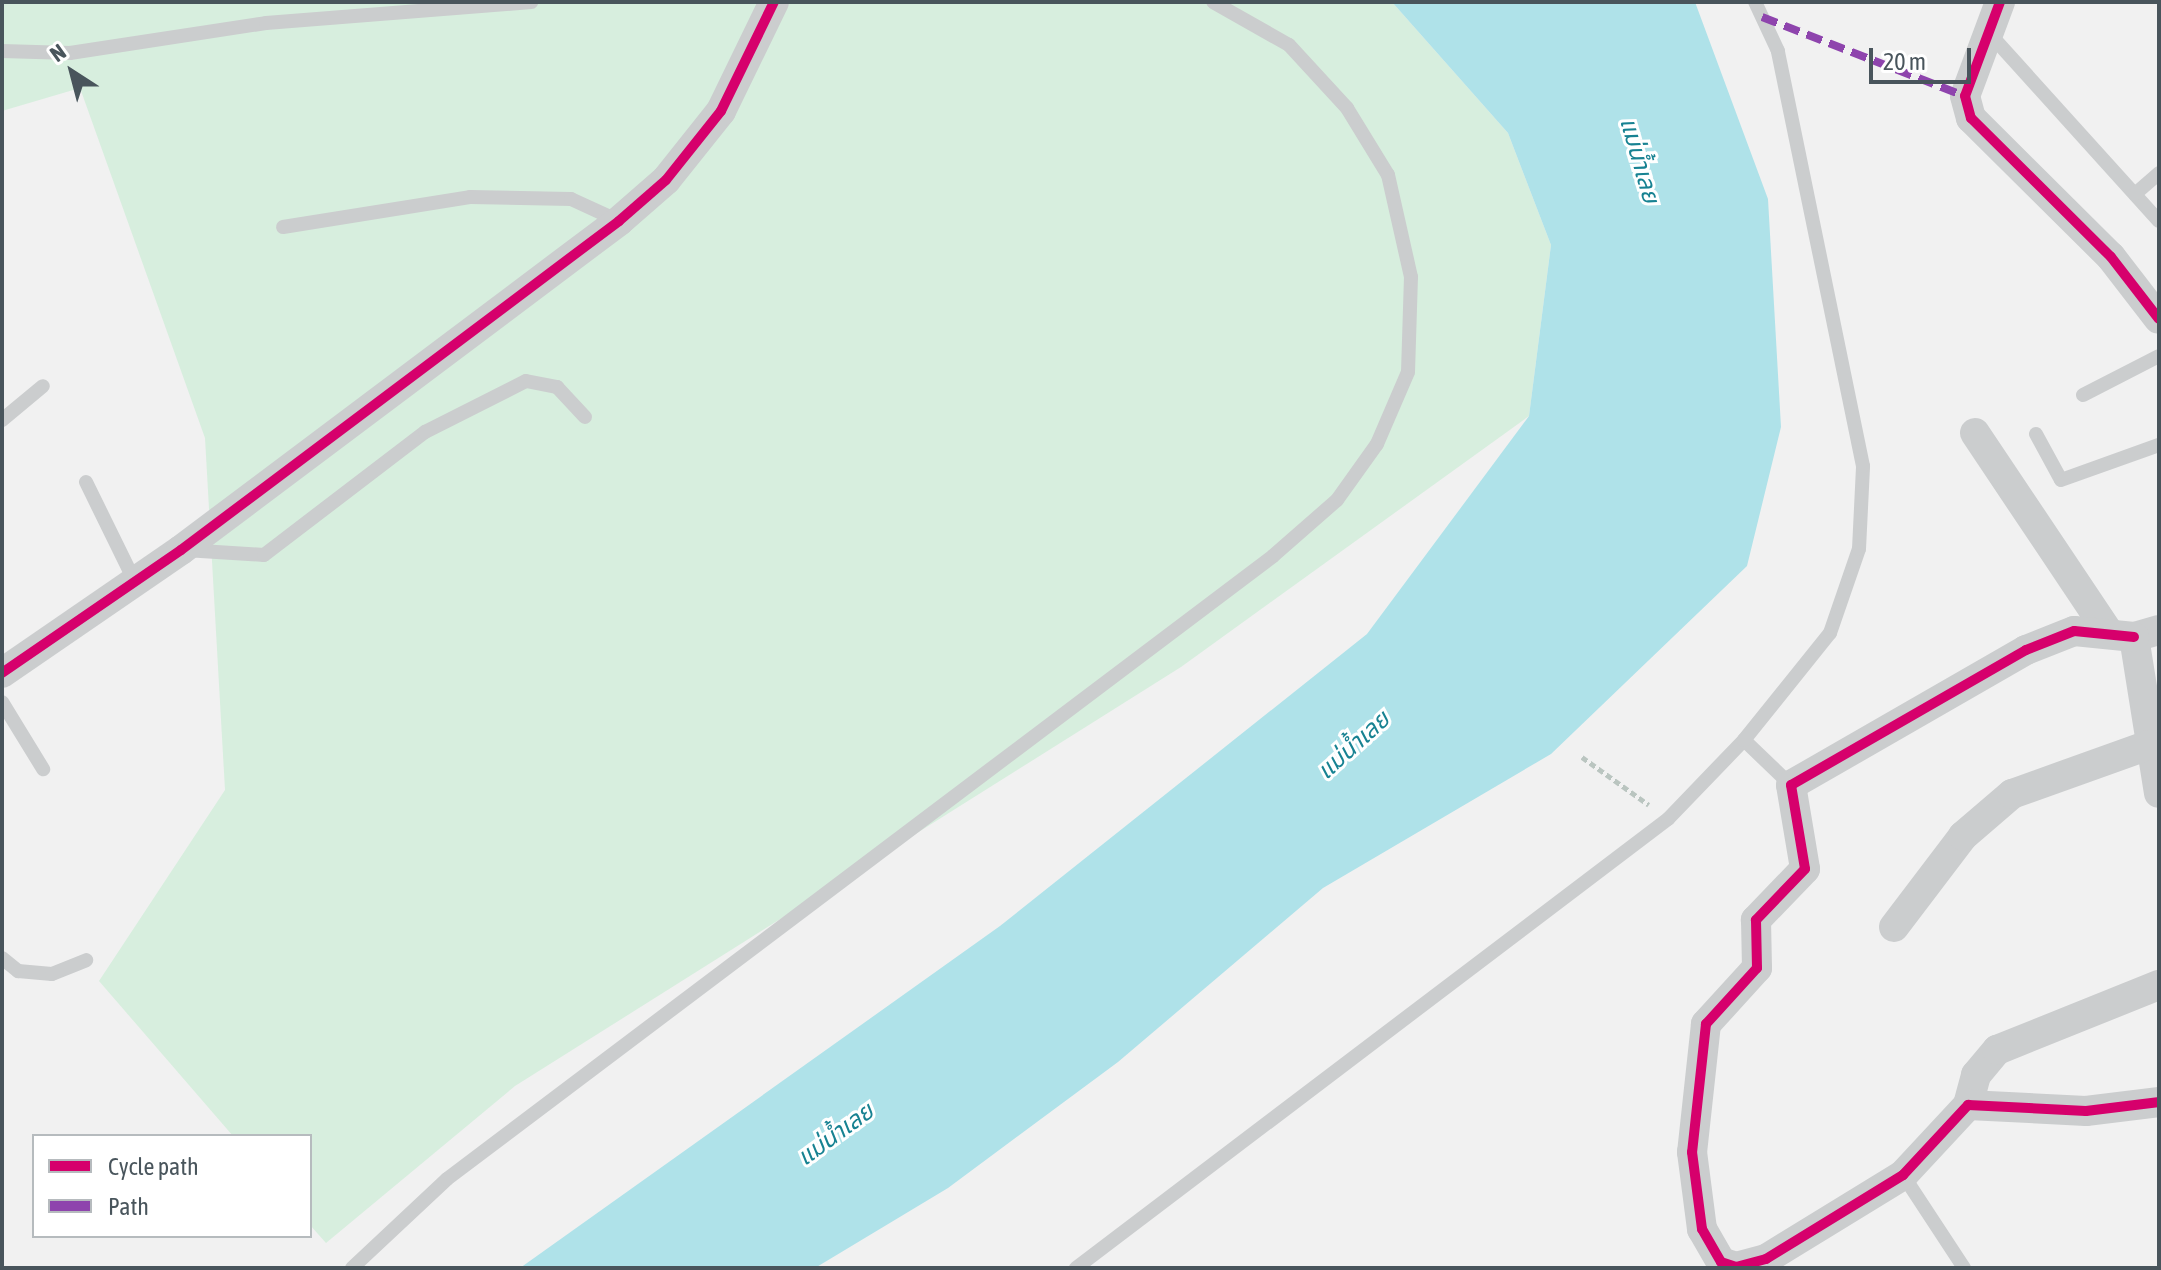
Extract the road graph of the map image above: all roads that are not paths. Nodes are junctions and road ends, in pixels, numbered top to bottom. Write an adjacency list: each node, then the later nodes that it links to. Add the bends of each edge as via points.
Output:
1 (531, 2): 7 (lane, via 266,23 70,53)
2 (774, 2): 10 (street, via 721,111 666,180)
3 (1213, 2): 40 (lane, via 1289,45 1347,108 1388,175 1411,277 1408,372 1377,444 1337,500 1273,556 447,1179)
4 (1755, 2): 28 (lane, via 1778,51 1863,466 1859,549 1830,633)
5 (2000, 2): 6 (street)
6 (1988, 33): 9 (lane); 13 (street, via 1965,96 1971,118 2111,257)
7 (2, 51)
8 (2159, 173): 9 (lane)
9 (2135, 194): 11 (lane)
10 (619, 221): 12 (lane, via 571,199 470,197); 23 (street)
11 (2159, 221)
12 (283, 227)
13 (2159, 319)
14 (2159, 356): 16 (lane)
15 (43, 386): 18 (lane)
16 (2083, 395)
17 (585, 417): 23 (lane, via 557,387 526,381 425,432 264,555)
18 (2, 420)
19 (1975, 433): 25 (street)
20 (2036, 434): 21 (lane, via 2061,480)
21 (2159, 445)
22 (86, 482): 24 (lane)
23 (181, 550): 24 (street)
24 (135, 583): 26 (street)
25 (2134, 633): 29 (street); 31 (street, via 2074,631 2026,650)
26 (2, 673)
27 (2, 702): 30 (lane)
28 (1744, 740): 31 (lane); 41 (lane, via 1668,819)
29 (2149, 745): 32 (street); 33 (street, via 2012,794 1963,836)
30 (43, 769)
31 (1791, 785): 39 (street, via 1805,869 1756,920 1757,968 1706,1024 1692,1152 1702,1229 1721,1262 1736,1267 1766,1259)
32 (2159, 793)
33 (1894, 927)
34 (2, 958): 35 (lane, via 18,971 52,974)
35 (86, 960)
36 (2159, 985): 38 (street, via 1997,1050 1976,1075)
37 (2159, 1102): 38 (street, via 2086,1111)
38 (1968, 1105): 39 (street)
39 (1903, 1175): 42 (lane)
40 (352, 1268)
41 (1076, 1268)
42 (1964, 1268)

